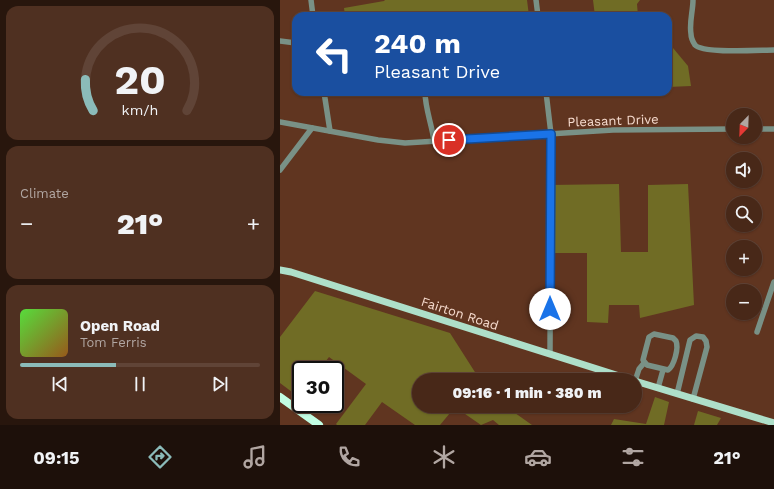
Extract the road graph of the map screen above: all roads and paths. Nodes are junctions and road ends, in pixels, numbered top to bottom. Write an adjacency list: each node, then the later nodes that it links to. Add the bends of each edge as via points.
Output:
1 (311, 0): 4 (street)
2 (536, 0): 5 (street)
3 (693, 0): 8 (street, via 690,29 695,45 716,51)
4 (312, 12)
5 (538, 12)
6 (280, 41): 7 (street)
7 (292, 42)
8 (774, 50)
9 (325, 96): 17 (street)
10 (425, 96): 19 (street)
11 (546, 96): 18 (street)
12 (280, 122): 13 (street, Pleasant Drive)
13 (312, 128): 17 (street, Pleasant Drive); 20 (street)
14 (726, 129): 18 (street, Pleasant Drive, via 620,130)
15 (762, 129): 16 (street)
16 (774, 129)
17 (330, 131): 19 (street, Pleasant Drive, via 396,142)
18 (551, 134): 19 (street, Pleasant Drive); 24 (street)
19 (434, 141)
20 (280, 170)
21 (280, 270): 24 (main road, Fairton Road)
22 (774, 282): 23 (street)
23 (757, 332)
24 (550, 354): 27 (main road, Fairton Road)
25 (644, 363): 26 (street); 26 (street, via 643,357 651,335 673,338 677,344 672,366 668,370); 28 (street)
26 (663, 370): 30 (street)
27 (609, 373)
28 (637, 373)
29 (642, 383): 30 (main road, Fairton Road)
30 (658, 388): 31 (main road, Fairton Road)
31 (677, 394): 33 (main road, Fairton Road); 33 (street, via 690,340 696,336 703,337 707,347)
32 (280, 397): 35 (highway)
33 (693, 399): 34 (main road, Fairton Road)
34 (774, 424)
35 (319, 425)

